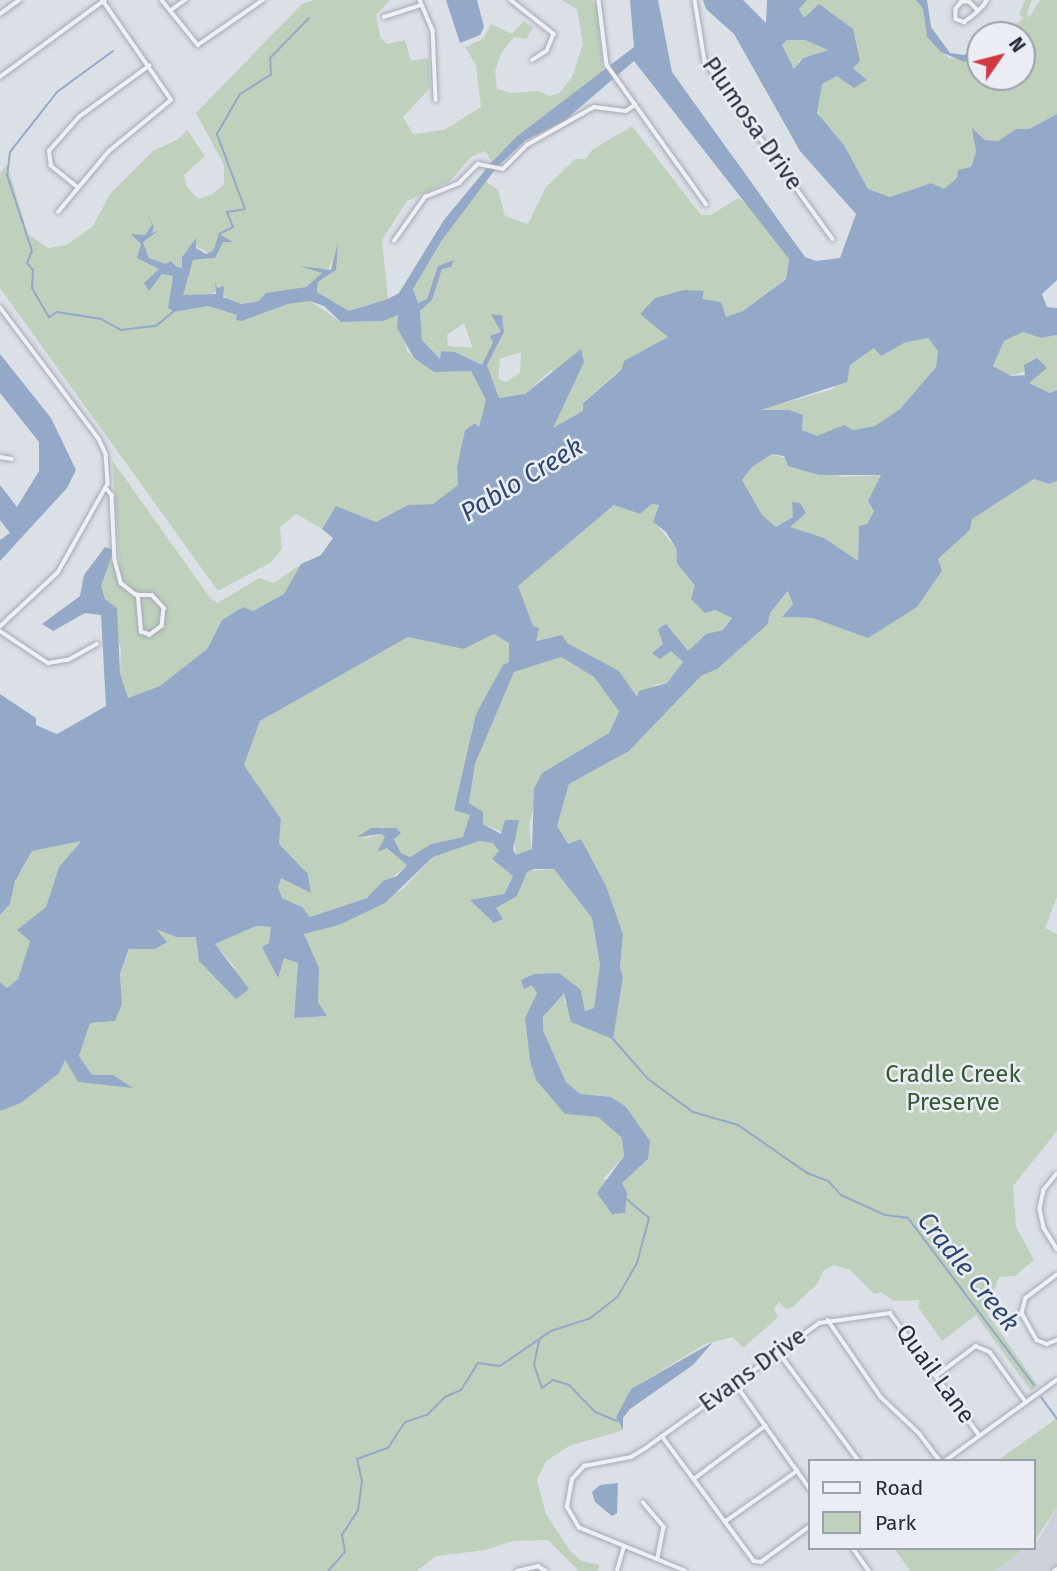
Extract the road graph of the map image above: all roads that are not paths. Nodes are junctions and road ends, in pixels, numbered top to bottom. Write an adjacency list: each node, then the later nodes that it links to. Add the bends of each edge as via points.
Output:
1 (19, 0): 13 (street)
2 (162, 0): 11 (street)
3 (185, 0): 11 (street)
4 (263, 0): 11 (street, via 198,45)
5 (511, 0): 15 (street, via 554,34 548,51)
6 (599, 0): 19 (street, via 607,65)
7 (695, 0): 23 (street, Plumosa Drive, via 705,61)
8 (987, 0): 12 (street)
9 (103, 1): 16 (street); 17 (street)
10 (420, 3): 14 (street); 18 (street, via 433,30)
11 (170, 11)
12 (978, 11): 12 (street, via 964,22 956,19 962,2)
13 (0, 14)
14 (384, 17)
15 (533, 60)
16 (149, 66): 20 (street, via 171,100 165,110 109,151); 20 (street, via 79,117 48,158)
17 (0, 77)
18 (436, 100)
19 (635, 105): 21 (street); 24 (street, via 626,111 594,107 527,145 503,169 478,164 450,188 425,197)
20 (78, 188): 22 (street)
21 (706, 204)
22 (58, 212)
23 (833, 239)
24 (394, 241)
25 (0, 307): 28 (street, via 99,439 106,454)
26 (0, 457): 27 (street)
27 (12, 459)
28 (107, 489): 29 (street, via 112,495 117,571 127,590); 30 (street, via 55,577)
29 (138, 594): 29 (street, via 152,595 165,616 162,626 144,636)
30 (0, 629): 31 (street, via 46,662 68,660)
31 (97, 645)
32 (1057, 1174): 33 (street, via 1041,1203 1044,1228)
33 (1057, 1249)
34 (1057, 1275): 37 (street, via 1026,1298 1022,1307 1028,1329 1047,1344)
35 (890, 1312): 36 (street, Evans Drive); 39 (street, Quail Lane)
36 (828, 1320): 38 (street, Evans Drive); 47 (street, via 880,1397 919,1433)
37 (1057, 1340)
38 (778, 1350): 41 (street, Evans Drive); 46 (street)
39 (936, 1376): 42 (street, via 976,1346 990,1352); 45 (street, Quail Lane)
40 (1057, 1380): 42 (street)
41 (735, 1383): 43 (street); 44 (street, Evans Drive)
42 (1026, 1402): 45 (street)
43 (765, 1426): 49 (street); 50 (street)
44 (662, 1436): 50 (street); 55 (street, Evans Drive, via 631,1457 584,1466 569,1486 567,1507 579,1528)
45 (980, 1436): 48 (street)
46 (858, 1459)
47 (938, 1459)
48 (948, 1459)
49 (797, 1471): 51 (street); 53 (street)
50 (693, 1480): 53 (street)
51 (808, 1486)
52 (643, 1502): 57 (street, via 664,1527)
53 (726, 1521): 54 (street, via 757,1563)
54 (808, 1527)
55 (624, 1547): 57 (street, Evans Drive); 60 (street)
56 (854, 1550): 62 (street)
57 (658, 1557): 61 (street, Evans Drive)
58 (517, 1571): 59 (street, via 538,1566)
59 (546, 1571)
60 (617, 1571)
61 (685, 1571)
62 (869, 1571)

